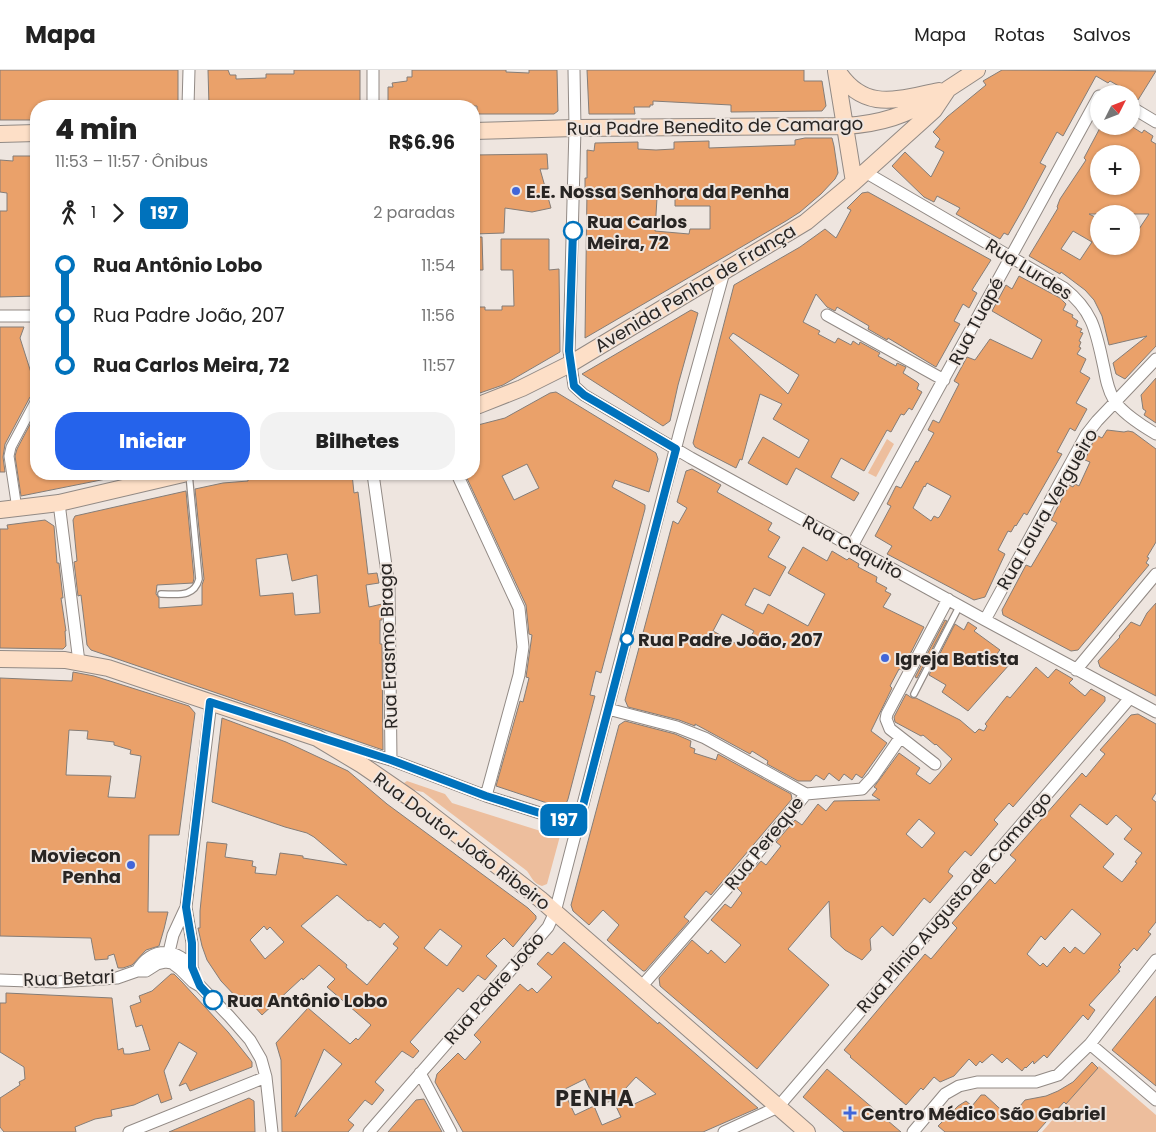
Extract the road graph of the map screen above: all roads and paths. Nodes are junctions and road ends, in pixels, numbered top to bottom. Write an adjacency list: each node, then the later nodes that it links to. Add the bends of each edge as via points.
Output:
1 (189, 70): 7 (street)
2 (373, 70): 8 (street)
3 (574, 70): 13 (street, Rua Caquito)
4 (836, 70): 6 (main road, via 845,83 869,98 905,98); 12 (main road)
5 (977, 70): 6 (main road, Rua Padre Benedito de Camargo)
6 (948, 89): 12 (main road, Rua Padre Benedito de Camargo, via 920,107 893,118); 17 (main road, Avenida Penha de França, via 934,110)
7 (188, 100)
8 (374, 100)
9 (1090, 112): 18 (street, Rua Tuapé)
10 (1140, 112): 11 (street)
11 (1156, 122)
12 (844, 126): 13 (main road, Rua Padre Benedito de Camargo); 17 (main road)
13 (575, 128): 14 (main road, Rua Padre Benedito de Camargo); 24 (street, Rua Caquito)
14 (480, 131)
15 (30, 133): 16 (main road)
16 (0, 134)
17 (860, 177): 18 (street, Rua Lurdes); 19 (main road, Avenida Penha de França, via 806,222)
18 (1010, 257): 25 (street, Rua Tuapé); 26 (street, Rua Lurdes, via 1078,299 1091,318 1107,385)
19 (724, 272): 24 (main road, Avenida Penha de França); 30 (street, Rua Padre João)
20 (827, 315): 25 (street)
21 (0, 316): 22 (street)
22 (30, 316)
23 (1156, 359): 26 (street, Rua Laura Vergueiro)
24 (570, 364): 27 (main road, Avenida Penha de França); 30 (street, Rua Caquito, via 574,386 584,395)
25 (944, 380): 38 (street, Rua Tuapé)
26 (1115, 402): 29 (street, Rua Lurdes); 43 (street, Rua Laura Vergueiro, via 1086,436)
27 (480, 405)
28 (30, 411): 36 (street, via 10,447)
29 (1156, 434)
30 (676, 449): 38 (street, Rua Caquito); 50 (street, Rua Padre João)
31 (158, 480): 35 (main road)
32 (190, 480): 40 (lane, via 199,579 190,592)
33 (374, 480): 54 (street, Rua Erasmo Braga, via 389,587)
34 (460, 480): 57 (street, via 519,608 522,628 519,676)
35 (60, 503): 36 (main road); 45 (street)
36 (17, 509): 37 (main road)
37 (0, 510)
38 (852, 546): 41 (street, Rua Caquito)
39 (1156, 574): 46 (street)
40 (161, 594)
41 (948, 599): 42 (street, Rua Caquito); 53 (street, via 887,714 887,726)
42 (960, 605): 43 (street, Rua Caquito); 47 (lane)
43 (984, 620): 46 (street, Rua Caquito)
44 (0, 659): 45 (main road, Rua Doutor João Ribeiro)
45 (79, 662): 49 (main road, Rua Doutor João Ribeiro, via 108,668)
46 (1076, 670): 48 (street, Rua Caquito)
47 (914, 694)
48 (1130, 698): 51 (street, Rua Caquito); 72 (street, Rua Plinio Augusto de Camargo)
49 (210, 702): 52 (main road, Rua Doutor João Ribeiro); 59 (street)
50 (608, 709): 56 (street, Rua Pereque, via 677,727 705,738); 58 (street, Rua Padre João)
51 (1156, 712)
52 (317, 738): 54 (street); 60 (main road, Rua Doutor João Ribeiro, via 410,798)
53 (900, 738): 55 (street); 56 (street, via 862,789)
54 (391, 760): 57 (street)
55 (935, 764)
56 (806, 794): 67 (street, Rua Pereque)
57 (486, 796): 58 (street)
58 (578, 825): 60 (street, Rua Padre João)
59 (186, 907): 61 (street); 63 (street)
60 (555, 912): 67 (main road, Rua Doutor João Ribeiro); 69 (street, Rua Padre João, via 548,927)
61 (169, 952): 63 (street, via 184,958); 64 (street, Rua Betari, via 156,954 142,962)
62 (1156, 960): 68 (street)
63 (192, 967): 66 (street)
64 (138, 971): 65 (street, Rua Betari, via 117,978 94,980); 66 (street, Rua Betari, via 172,963)
65 (0, 980)
66 (200, 986): 70 (street, via 250,1040 261,1059)
67 (641, 987): 72 (main road, Rua Doutor João Ribeiro)
68 (1090, 1044): 71 (street); 79 (street, via 1058,1075 1036,1082 978,1082 959,1086 945,1094)
69 (420, 1073): 75 (street, Rua Padre João); 76 (street)
70 (266, 1077): 73 (street); 74 (street)
71 (1156, 1100)
72 (778, 1107): 77 (street); 78 (main road, Rua Doutor João Ribeiro)
73 (129, 1132)
74 (272, 1132)
75 (369, 1132)
76 (451, 1132)
77 (724, 1132)
78 (807, 1132)
79 (913, 1132)

